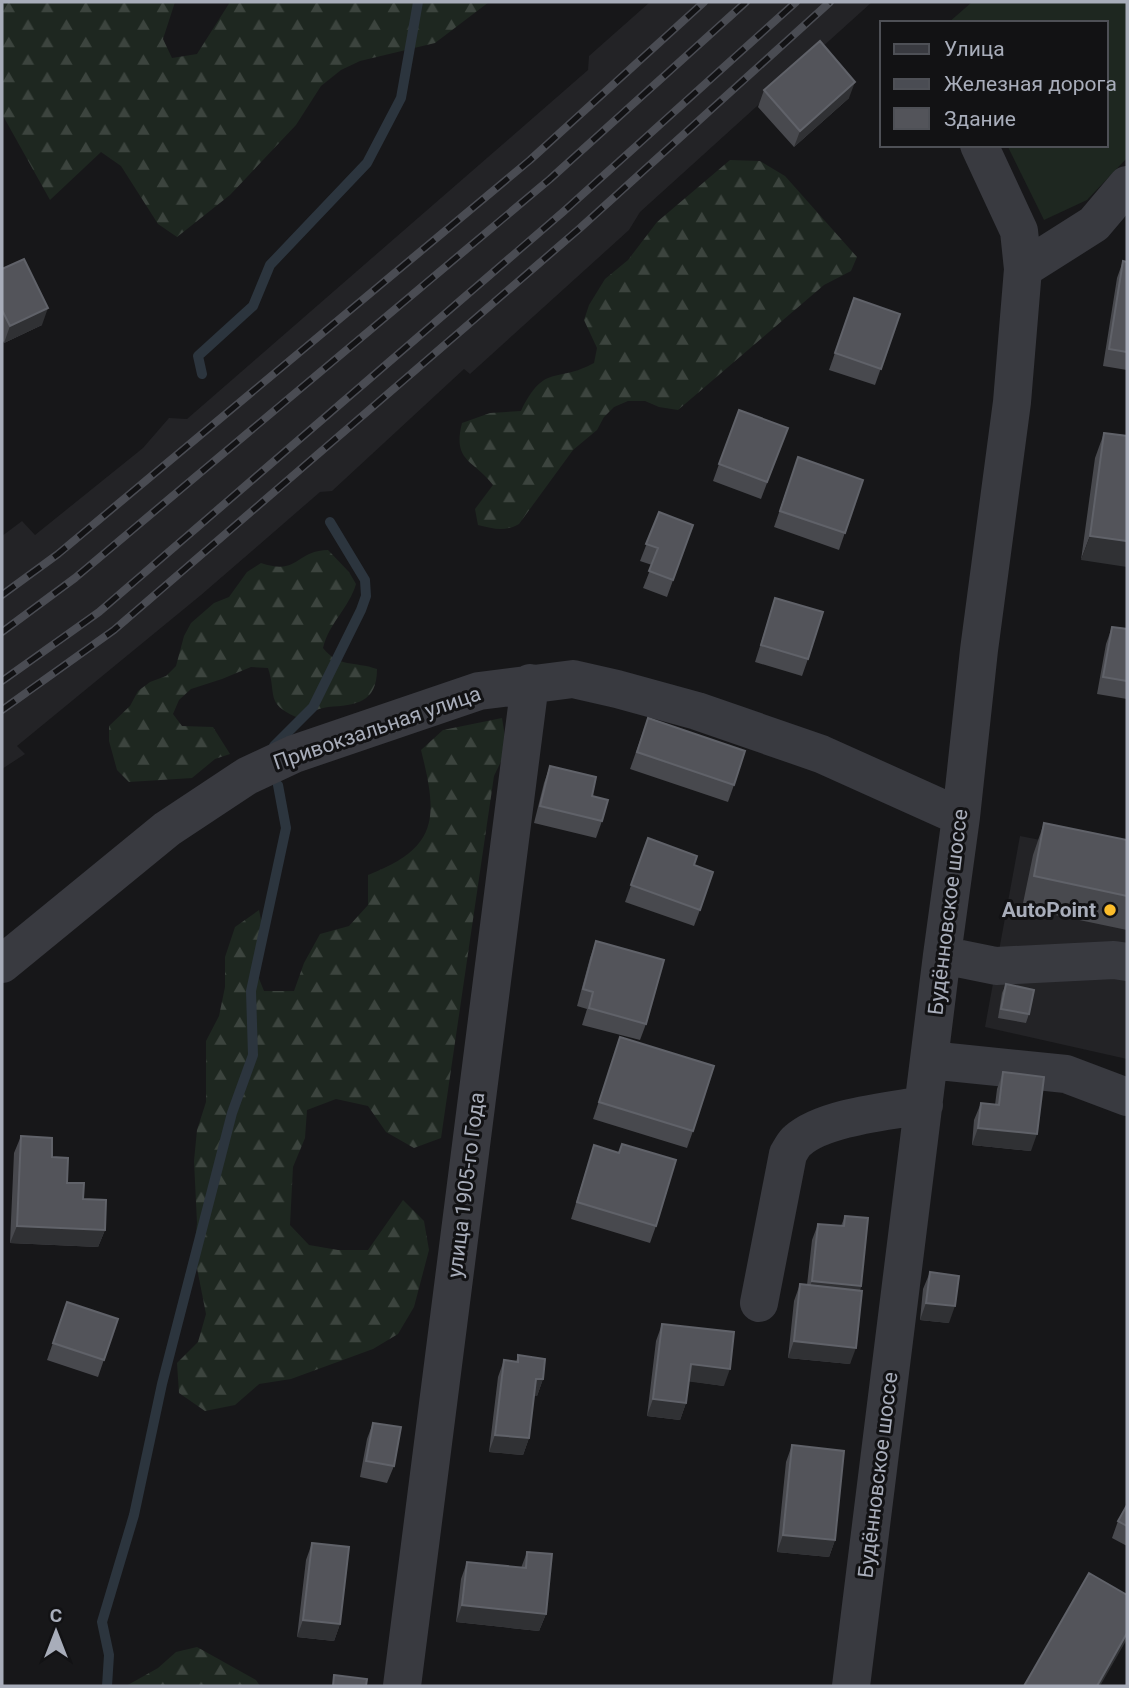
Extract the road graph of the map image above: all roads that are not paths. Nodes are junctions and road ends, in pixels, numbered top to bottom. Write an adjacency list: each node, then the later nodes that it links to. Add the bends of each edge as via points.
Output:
1 (980, 147): 3 (street, Будённовское шоссе, via 1019,231)
2 (1127, 185): 3 (street, via 1094,224)
3 (1023, 269): 5 (street, Будённовское шоссе, via 1012,402)
4 (530, 683): 5 (street, Привокзальная улица, via 573,679 698,711 821,754); 8 (street, Привокзальная улица, via 479,691 294,754 247,776 167,829); 13 (street, улица 1905-го Года)
5 (961, 817): 6 (street, Будённовское шоссе)
6 (942, 955): 7 (street, via 996,966); 9 (street, Будённовское шоссе)
7 (1127, 962)
8 (2, 964)
9 (929, 1060): 10 (street, via 1066,1074); 11 (street, Будённовское шоссе)
10 (1127, 1097)
11 (924, 1105): 12 (street, via 849,1119 812,1131 796,1142 788,1154); 14 (street, Будённовское шоссе)
12 (759, 1303)
13 (402, 1686)
14 (851, 1686)

